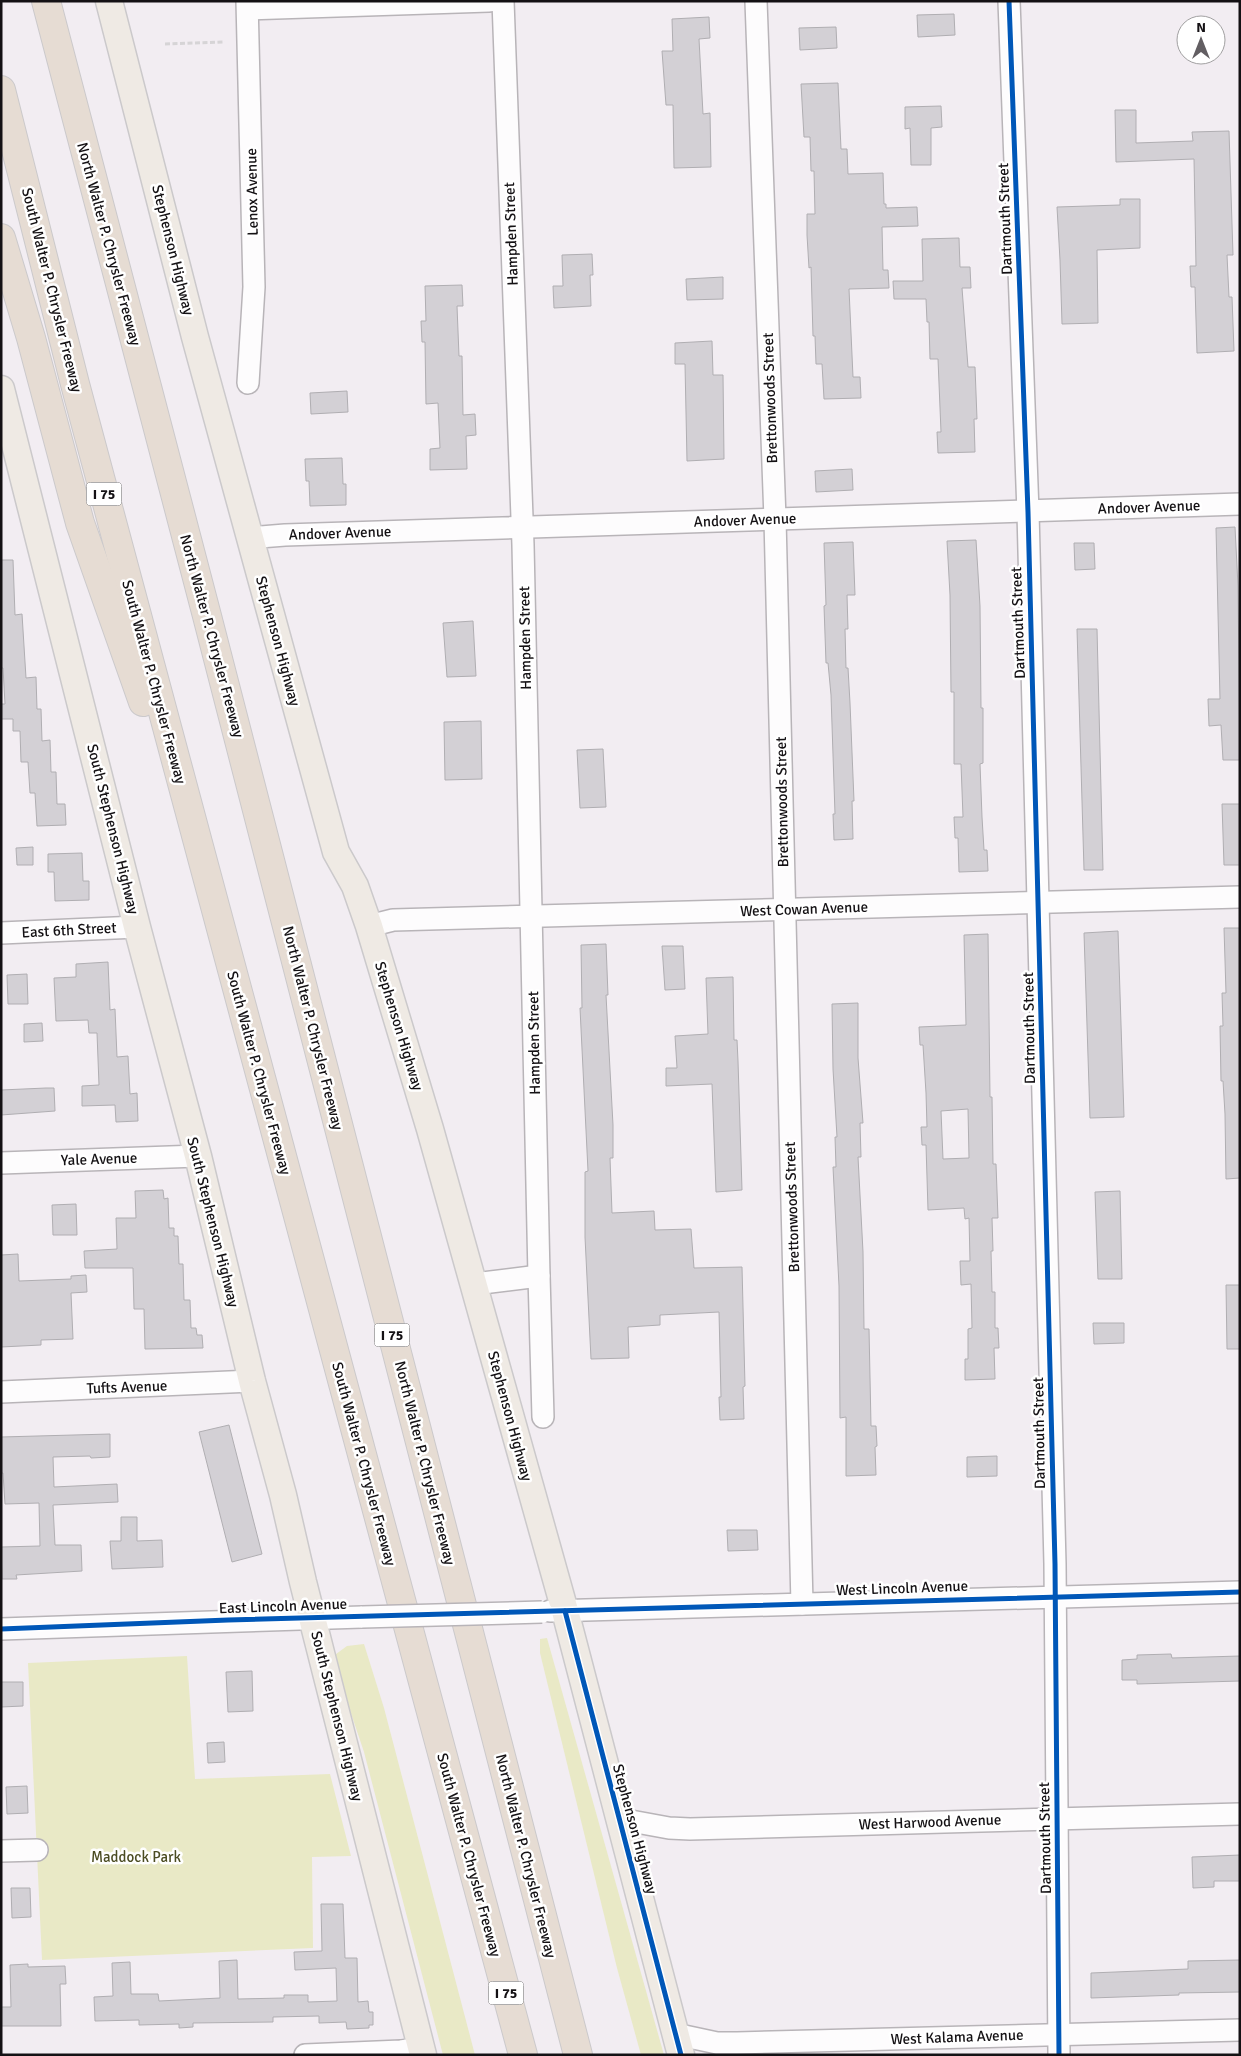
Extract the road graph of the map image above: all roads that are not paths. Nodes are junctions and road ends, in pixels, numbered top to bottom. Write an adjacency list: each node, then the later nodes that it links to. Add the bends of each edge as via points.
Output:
1 (46, 1): 52 (highway, North Walter P. Chrysler Freeway / I 75)
2 (108, 1): 17 (main road, Stephenson Highway)
3 (489, 1): 7 (street)
4 (503, 1): 16 (street, Hampden Street)
5 (756, 1): 15 (street, Brettonwoods Street)
6 (1009, 1): 14 (street, Dartmouth Street)
7 (247, 5): 10 (street, Lenox Avenue, via 254,287)
8 (1, 90): 18 (highway, South Walter P. Chrysler Freeway / I 75, via 75,384)
9 (1, 238): 18 (highway, via 80,523)
10 (248, 383)
11 (1, 389): 12 (main road, South Stephenson Highway)
12 (10, 454): 24 (main road, South Stephenson Highway)
13 (1240, 504): 14 (street, Andover Avenue)
14 (1028, 512): 15 (street, Andover Avenue); 20 (street, Dartmouth Street)
15 (774, 519): 16 (street, Andover Avenue); 21 (street, Brettonwoods Street)
16 (522, 527): 17 (street, Andover Avenue); 22 (street, Hampden Street)
17 (250, 538): 23 (main road, Stephenson Highway, via 336,852 355,886)
18 (211, 896): 44 (highway, South Walter P. Chrysler Freeway / I 75)
19 (1240, 897): 20 (street, West Cowan Avenue)
20 (1039, 902): 21 (street, West Cowan Avenue); 34 (street, Dartmouth Street)
21 (784, 910): 22 (street, West Cowan Avenue); 35 (street, Brettonwoods Street)
22 (532, 916): 23 (street, West Cowan Avenue, via 393,920); 28 (street, Hampden Street)
23 (369, 926): 29 (main road, Stephenson Highway)
24 (137, 927): 25 (street, East 6th Street); 26 (main road, South Stephenson Highway)
25 (1, 933)
26 (198, 1156): 27 (street, Yale Avenue); 30 (main road, South Stephenson Highway)
27 (1, 1163)
28 (539, 1276): 29 (street); 32 (street, Hampden Street)
29 (474, 1284): 36 (main road, Stephenson Highway)
30 (252, 1380): 31 (street, Tufts Avenue); 37 (main road, South Stephenson Highway)
31 (1, 1392)
32 (543, 1417)
33 (1240, 1592): 34 (street, West Lincoln Avenue)
34 (1055, 1597): 35 (street, West Lincoln Avenue); 40 (street, Dartmouth Street)
35 (802, 1604): 36 (street, West Lincoln Avenue)
36 (553, 1611): 37 (street, East Lincoln Avenue, bridge); 41 (main road, Stephenson Highway)
37 (312, 1618): 38 (street, East Lincoln Avenue); 48 (main road, South Stephenson Highway)
38 (1, 1629)
39 (1240, 1814): 40 (street, West Harwood Avenue)
40 (1057, 1818): 41 (street, West Harwood Avenue, via 690,1828 670,1828); 47 (street, Dartmouth Street)
41 (620, 1819): 46 (main road, Stephenson Highway)
42 (36, 1850): 43 (street)
43 (1, 1851)
44 (489, 1931): 50 (highway); 51 (highway, South Walter P. Chrysler Freeway / I 75)
45 (1240, 2030): 47 (street, West Kalama Avenue)
46 (678, 2044): 47 (street, West Kalama Avenue)
47 (1059, 2045)
48 (422, 2051): 49 (street)
49 (305, 2055)
50 (505, 2055)
51 (522, 2055)
52 (578, 2055)

